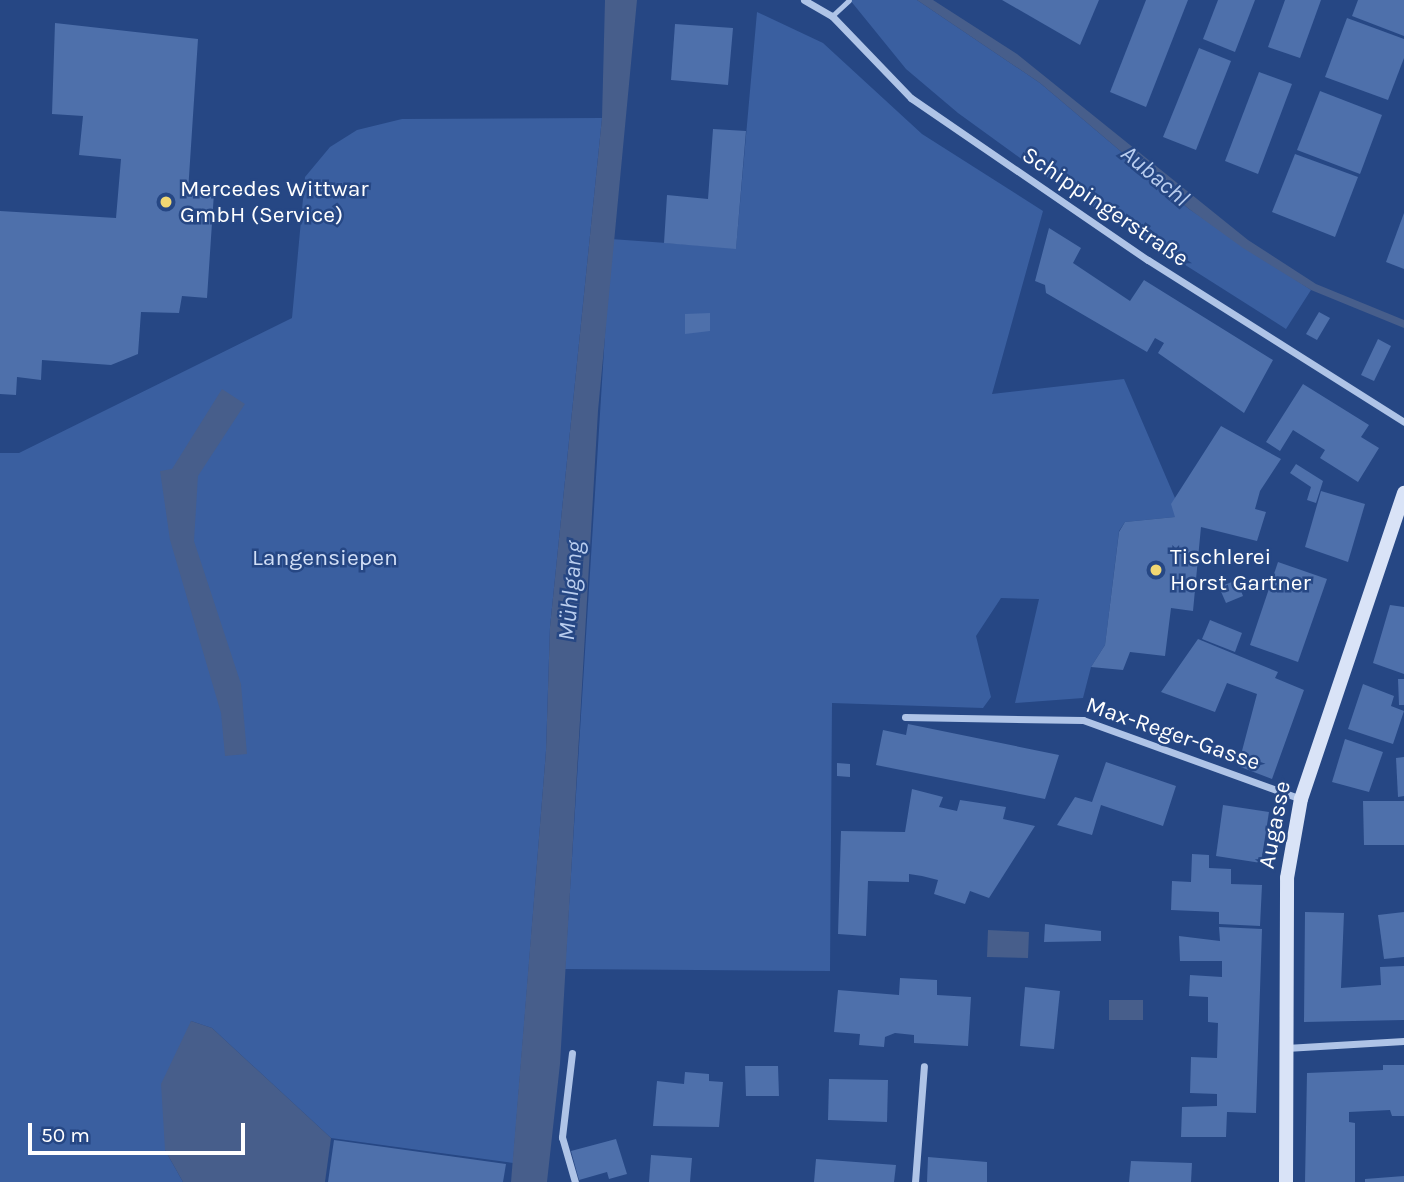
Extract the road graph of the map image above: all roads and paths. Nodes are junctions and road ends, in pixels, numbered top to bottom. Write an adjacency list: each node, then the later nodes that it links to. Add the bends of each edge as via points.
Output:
1 (804, 0): 3 (street, Schippingerstraße)
2 (849, 0): 3 (lane)
3 (832, 16): 4 (street, Schippingerstraße, via 911,98 1148,260)
4 (1404, 422)
5 (1404, 493): 7 (street, Augasse)
6 (905, 717): 7 (street, Max-Reger-Gasse, via 1083,720)
7 (1301, 799): 9 (street, Augasse, via 1287,878)
8 (1404, 1041): 9 (street)
9 (1285, 1048): 14 (street, Augasse)
10 (572, 1053): 12 (street, via 562,1137)
11 (923, 1066): 13 (street)
12 (575, 1182)
13 (915, 1182)
14 (1286, 1182)

